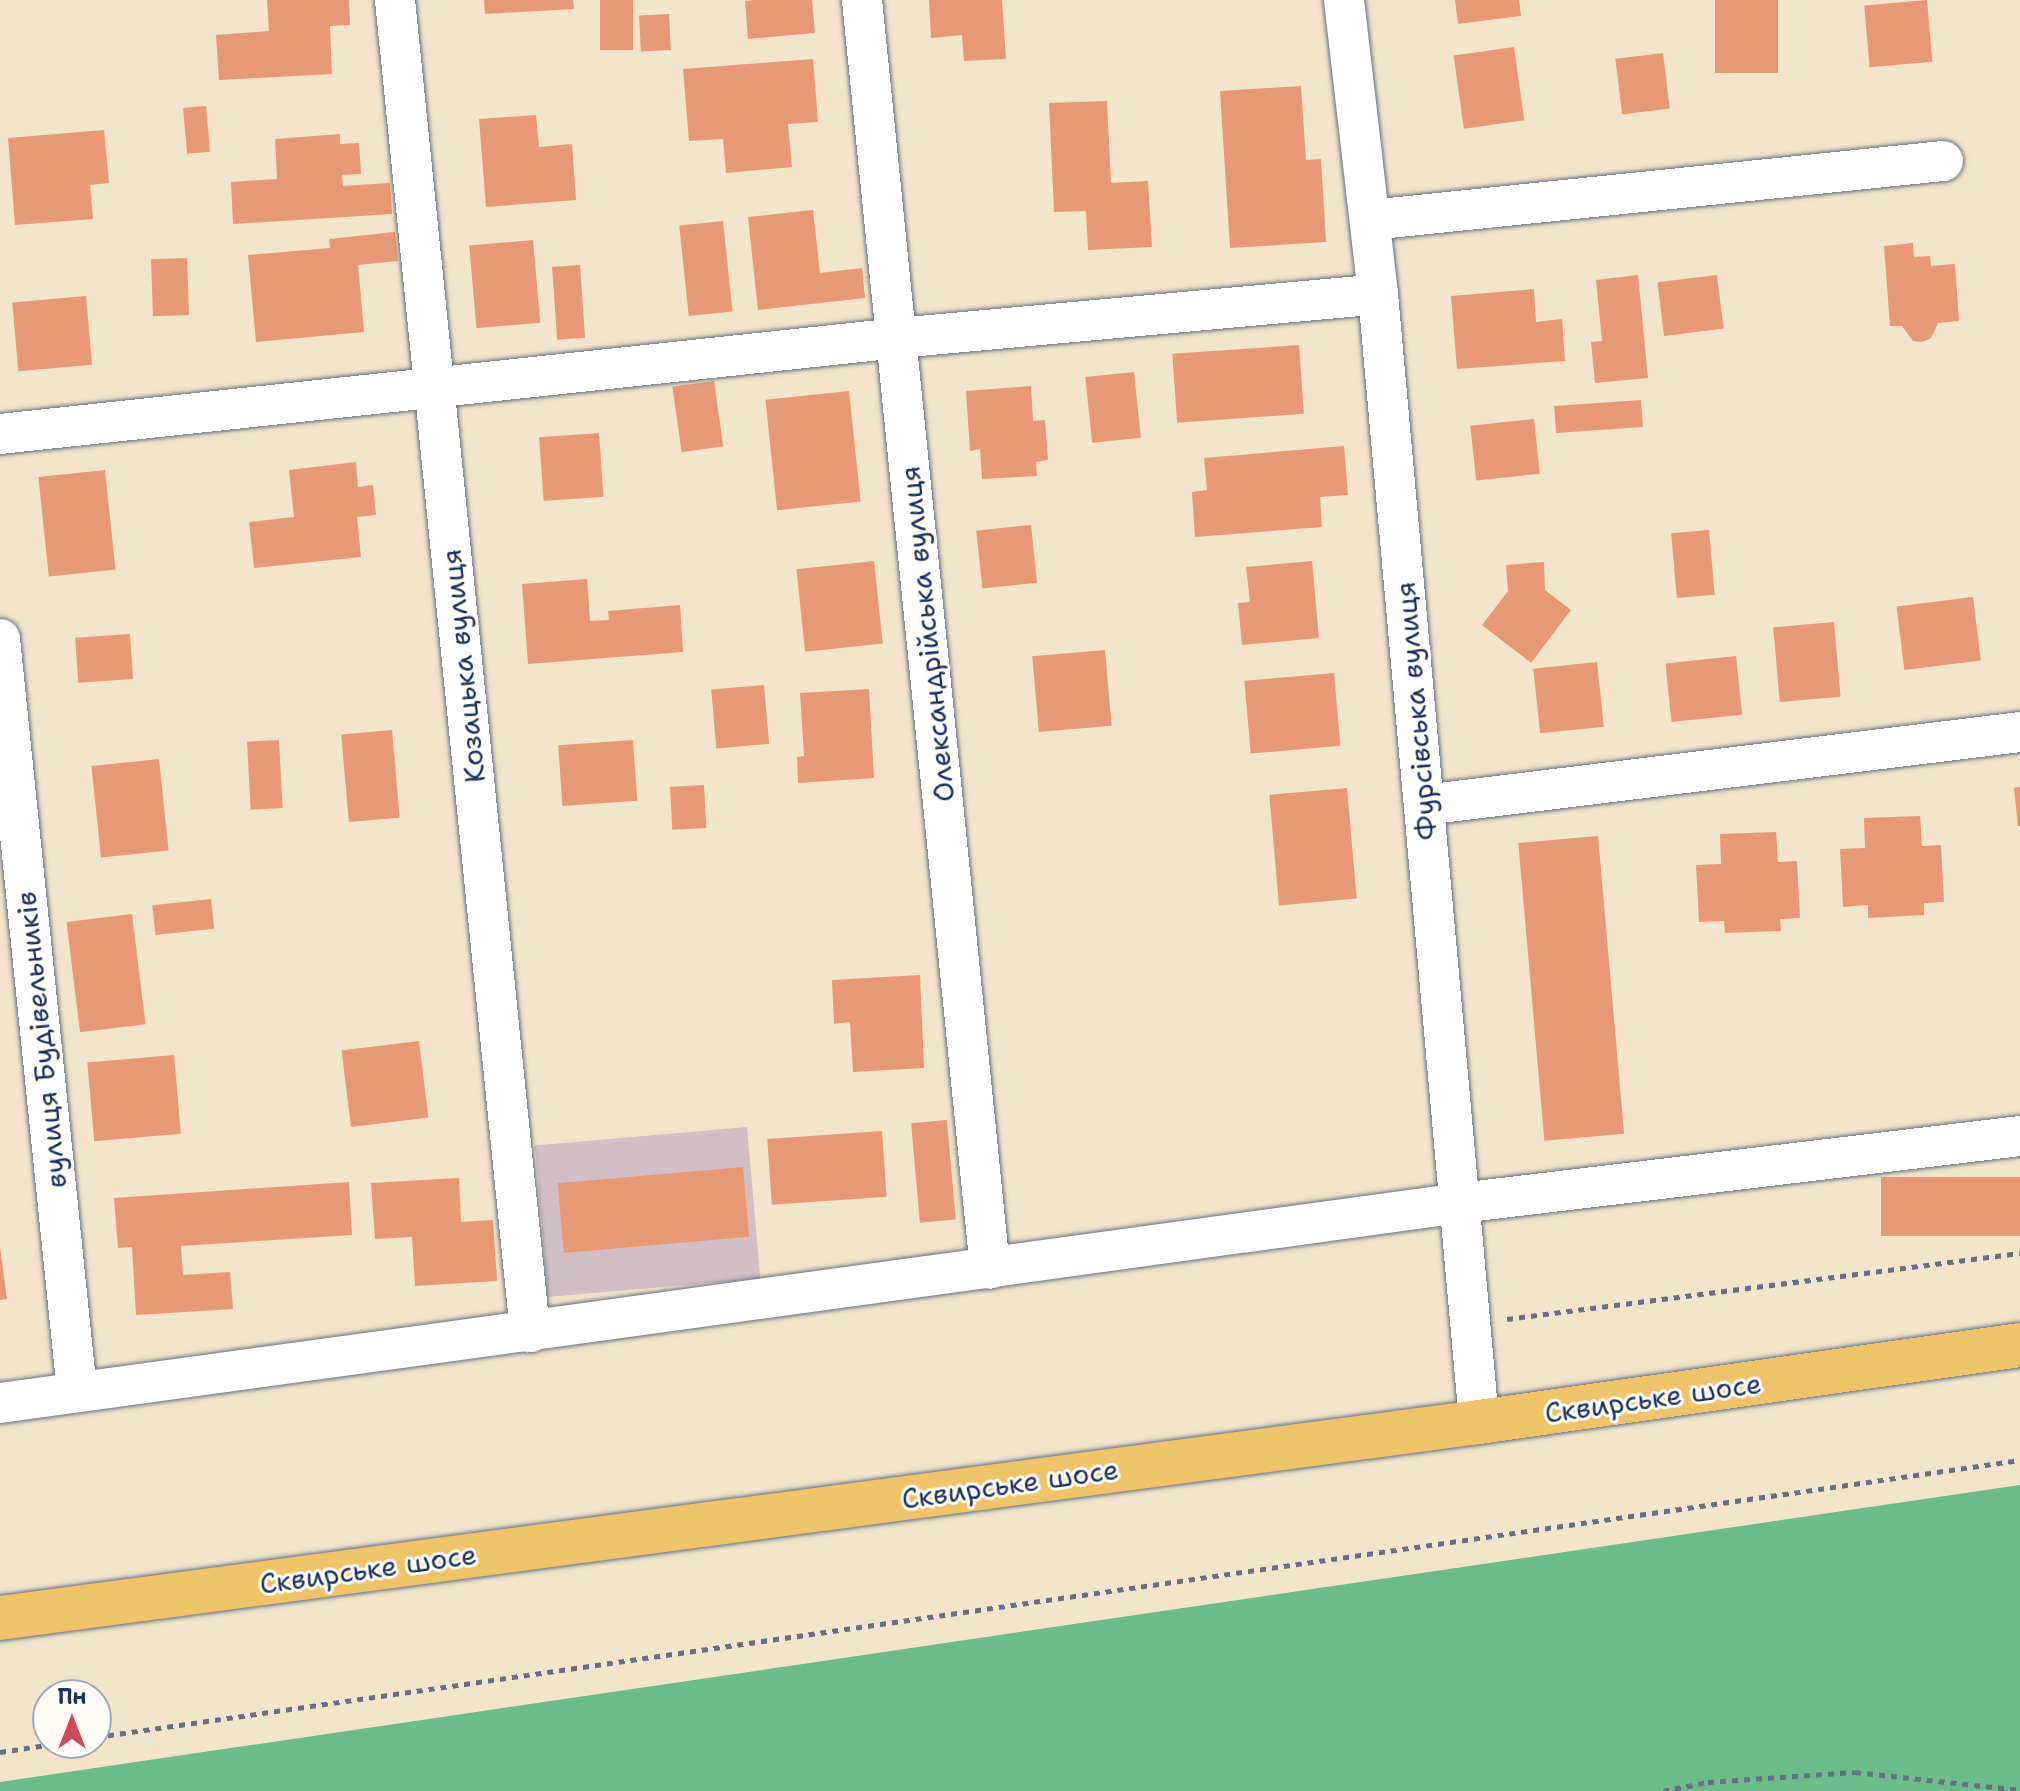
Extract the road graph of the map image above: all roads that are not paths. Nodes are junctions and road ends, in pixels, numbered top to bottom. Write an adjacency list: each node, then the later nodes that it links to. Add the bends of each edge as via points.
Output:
1 (395, 0): 8 (street, Козацька вулиця)
2 (862, 0): 7 (street, Олександрійська вулиця)
3 (1344, 0): 5 (street, Фурсівська вулиця)
4 (1943, 161): 5 (street)
5 (1370, 220): 6 (street, Фурсівська вулиця)
6 (1378, 294): 7 (street); 12 (street, Фурсівська вулиця)
7 (898, 338): 8 (street); 15 (street, Олександрійська вулиця)
8 (435, 389): 9 (street); 16 (street, Козацька вулиця)
9 (0, 434)
10 (0, 639): 18 (street, вулиця Будівельників)
11 (2020, 732): 12 (street)
12 (1424, 805): 14 (street, Фурсівська вулиця)
13 (2020, 1136): 14 (street)
14 (1460, 1203): 15 (street); 20 (street, Фурсівська вулиця)
15 (990, 1269): 16 (street)
16 (530, 1332): 18 (street)
17 (2020, 1345): 20 (main road, Сквирське шосе)
18 (77, 1392): 19 (street)
19 (0, 1403)
20 (1479, 1422): 21 (main road, Сквирське шосе)
21 (0, 1618)

